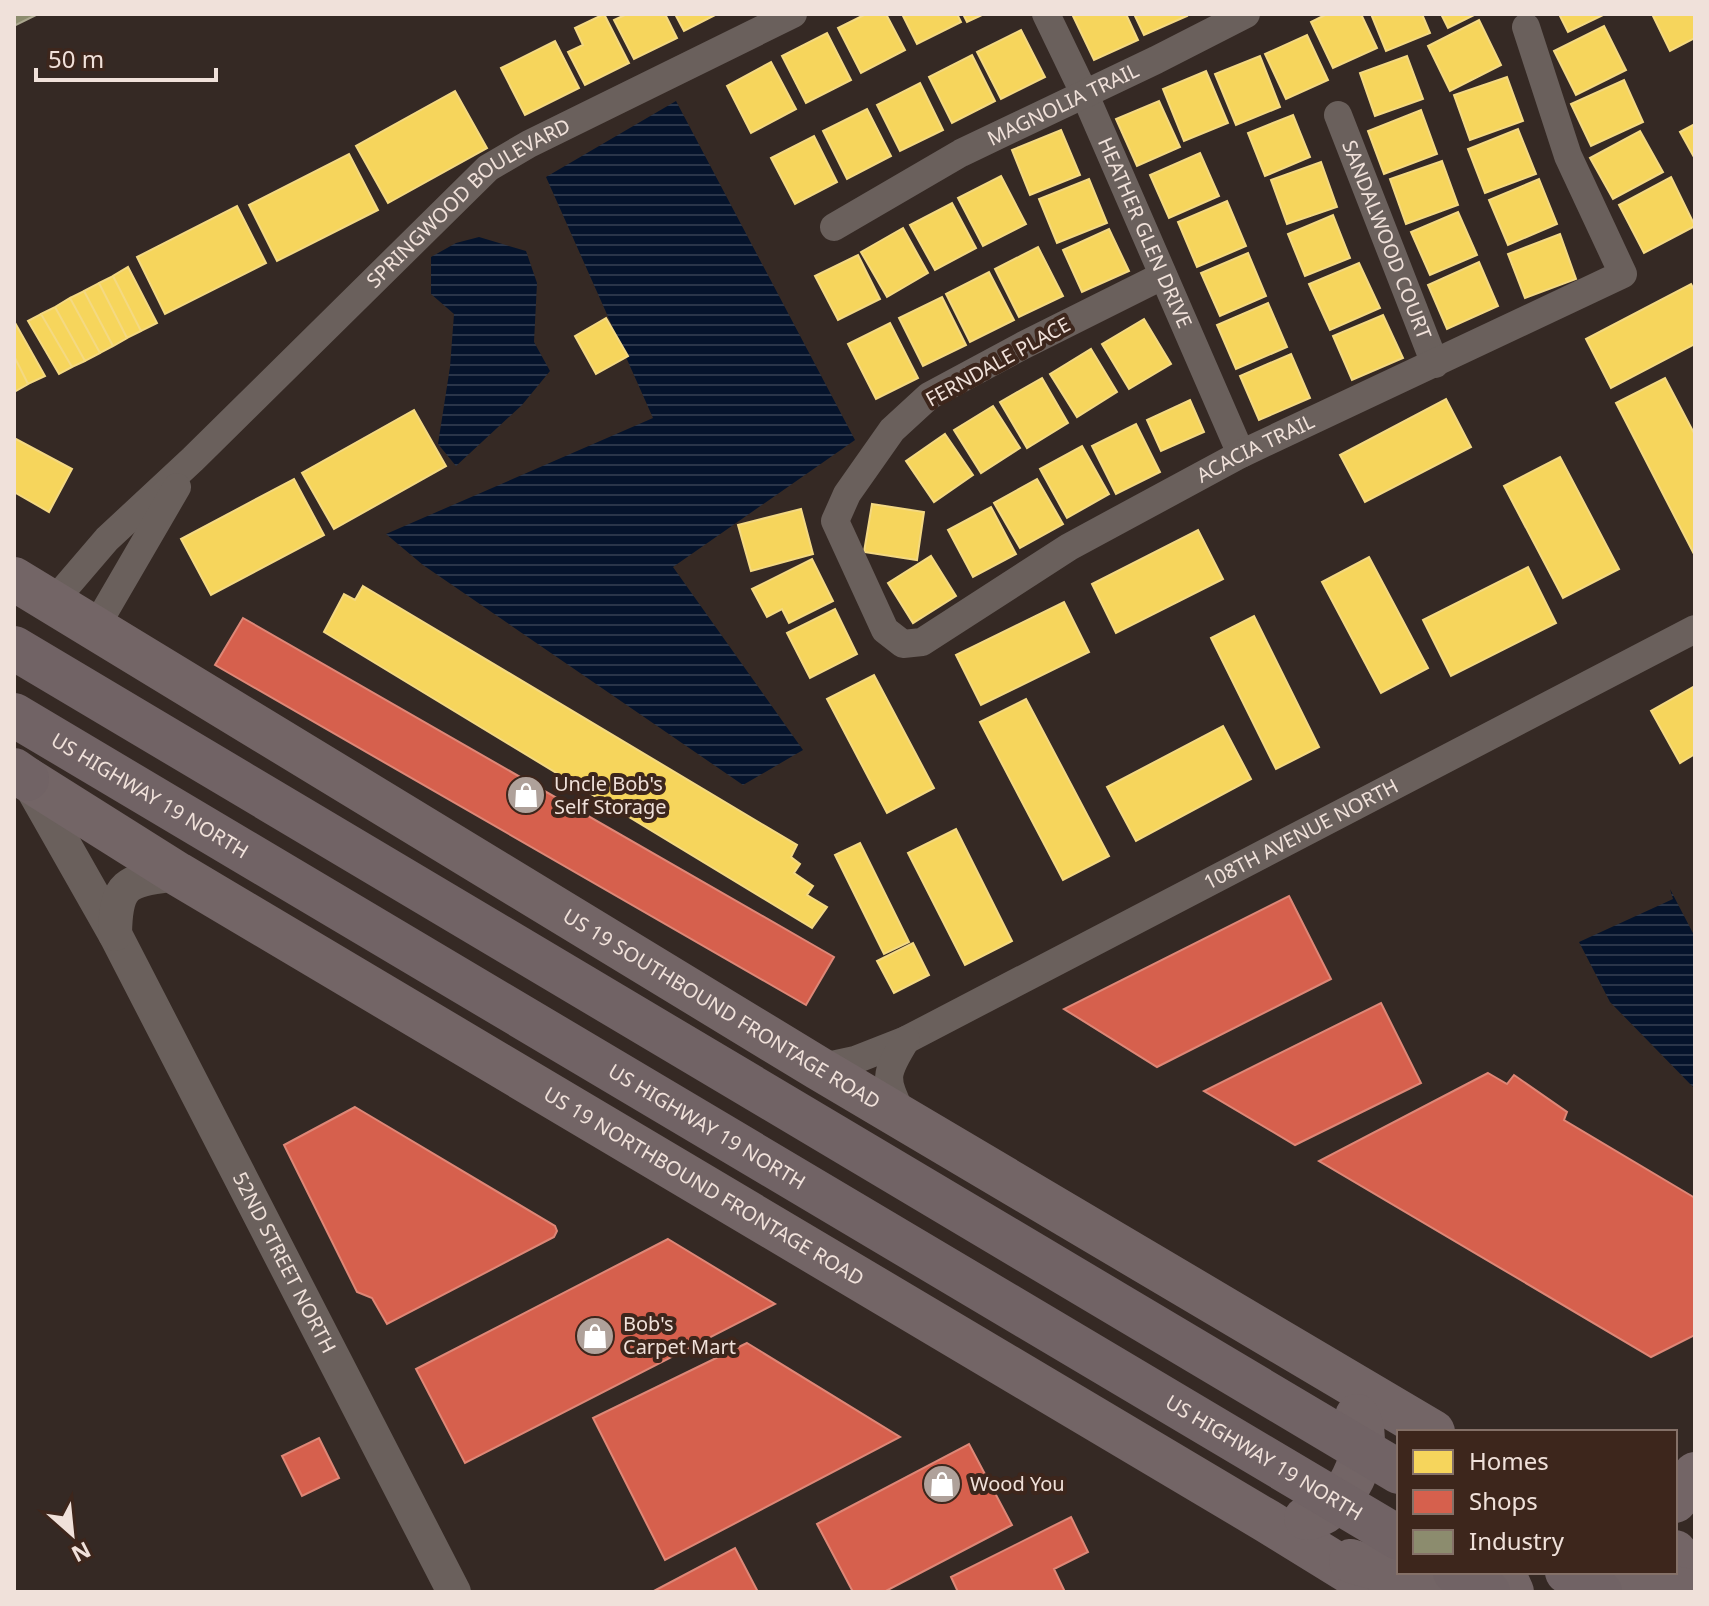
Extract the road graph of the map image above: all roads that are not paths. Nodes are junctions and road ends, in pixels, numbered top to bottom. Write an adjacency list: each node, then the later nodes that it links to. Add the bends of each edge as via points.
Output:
1 (793, 14): 11 (street, SPRINGWOOD BOULEVARD, via 488,168)
2 (1046, 14): 5 (street, HEATHER GLEN DRIVE)
3 (1246, 14): 5 (street, MAGNOLIA TRAIL)
4 (1526, 27): 9 (street, ACACIA TRAIL, via 1568,156 1623,274)
5 (1085, 95): 7 (street, MAGNOLIA TRAIL, via 961,153); 8 (street, HEATHER GLEN DRIVE)
6 (1338, 115): 9 (street, SANDALWOOD COURT)
7 (834, 227)
8 (1162, 276): 10 (street, HEATHER GLEN DRIVE); 17 (street, FERNDALE PLACE, via 929,396 892,430 847,494 835,521 885,630)
9 (1435, 364): 10 (street, ACACIA TRAIL)
10 (1241, 454): 17 (street, ACACIA TRAIL, via 1069,547 922,642)
11 (193, 459): 13 (street, SPRINGWOOD BOULEVARD, via 107,539); 14 (street, SPRINGWOOD BOULEVARD)
12 (14, 579): 13 (main road, US 19 SOUTHBOUND FRONTAGE ROAD)
13 (53, 602): 14 (main road, US 19 SOUTHBOUND FRONTAGE ROAD)
14 (95, 628): 25 (main road, US 19 SOUTHBOUND FRONTAGE ROAD)
15 (1695, 629): 24 (street, 108TH AVENUE NORTH)
16 (14, 632): 19 (highway)
17 (903, 644)
18 (14, 648): 19 (highway)
19 (124, 714): 29 (highway)
20 (14, 715): 33 (highway, US HIGHWAY 19 NORTH)
21 (21, 775): 22 (main road, US 19 NORTHBOUND FRONTAGE ROAD); 23 (street, 52ND STREET NORTH)
22 (178, 874): 23 (street, via 141,880 124,890 115,904); 32 (main road, US 19 NORTHBOUND FRONTAGE ROAD)
23 (115, 934): 44 (street, 52ND STREET NORTH)
24 (906, 1040): 25 (street, 108TH AVENUE NORTH); 26 (street, via 889,1067 890,1089)
25 (818, 1068): 26 (main road, US 19 SOUTHBOUND FRONTAGE ROAD)
26 (903, 1117): 27 (main road, US 19 SOUTHBOUND FRONTAGE ROAD)
27 (1302, 1354): 28 (main road, US 19 SOUTHBOUND FRONTAGE ROAD); 32 (main road, via 1348,1400 1363,1426 1364,1446 1349,1487 1316,1517)
28 (1430, 1430)
29 (1397, 1471)
30 (1695, 1471): 31 (main road)
31 (1677, 1498)
32 (1267, 1521): 35 (main road, US 19 NORTHBOUND FRONTAGE ROAD)
33 (1397, 1537)
34 (1677, 1555): 42 (main road)
35 (1324, 1572): 36 (main road); 45 (main road, US 19 NORTHBOUND FRONTAGE ROAD)
36 (1411, 1574)
37 (1458, 1574): 47 (highway)
38 (1488, 1574): 46 (street)
39 (1570, 1574): 48 (highway)
40 (1596, 1574): 43 (main road)
41 (1670, 1574): 43 (main road)
42 (1695, 1582)
43 (1695, 1590)
44 (454, 1592)
45 (1382, 1592)
46 (1453, 1592)
47 (1488, 1592)
48 (1600, 1592)

